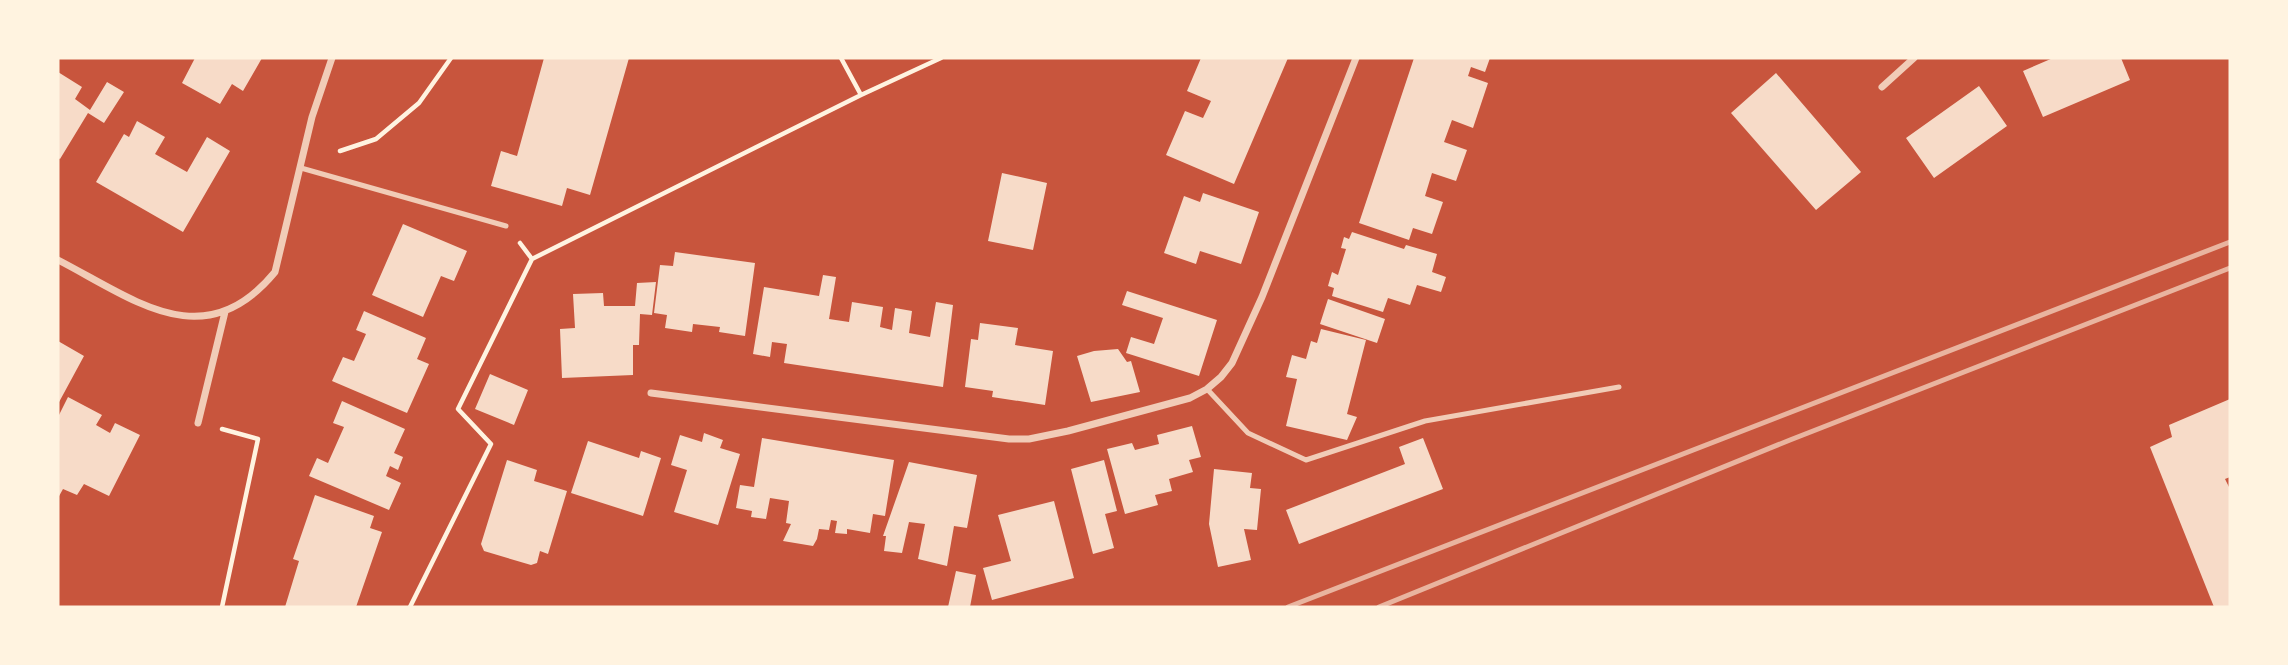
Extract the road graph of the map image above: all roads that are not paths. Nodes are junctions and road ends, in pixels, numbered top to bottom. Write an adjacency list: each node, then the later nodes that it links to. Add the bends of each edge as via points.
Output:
1 (332, 58): 5 (street)
2 (1356, 58): 10 (street, via 1262,297 1232,363)
3 (1914, 58): 4 (street)
4 (1882, 87)
5 (301, 168): 6 (lane); 8 (street, via 275,272 244,303)
6 (506, 226)
7 (58, 260): 8 (street, via 178,317)
8 (225, 312): 12 (street)
9 (1619, 387): 10 (lane, via 1425,421 1306,460 1248,433)
10 (1207, 389): 11 (street, via 1171,405 1019,439)
11 (651, 393)
12 (198, 423)

